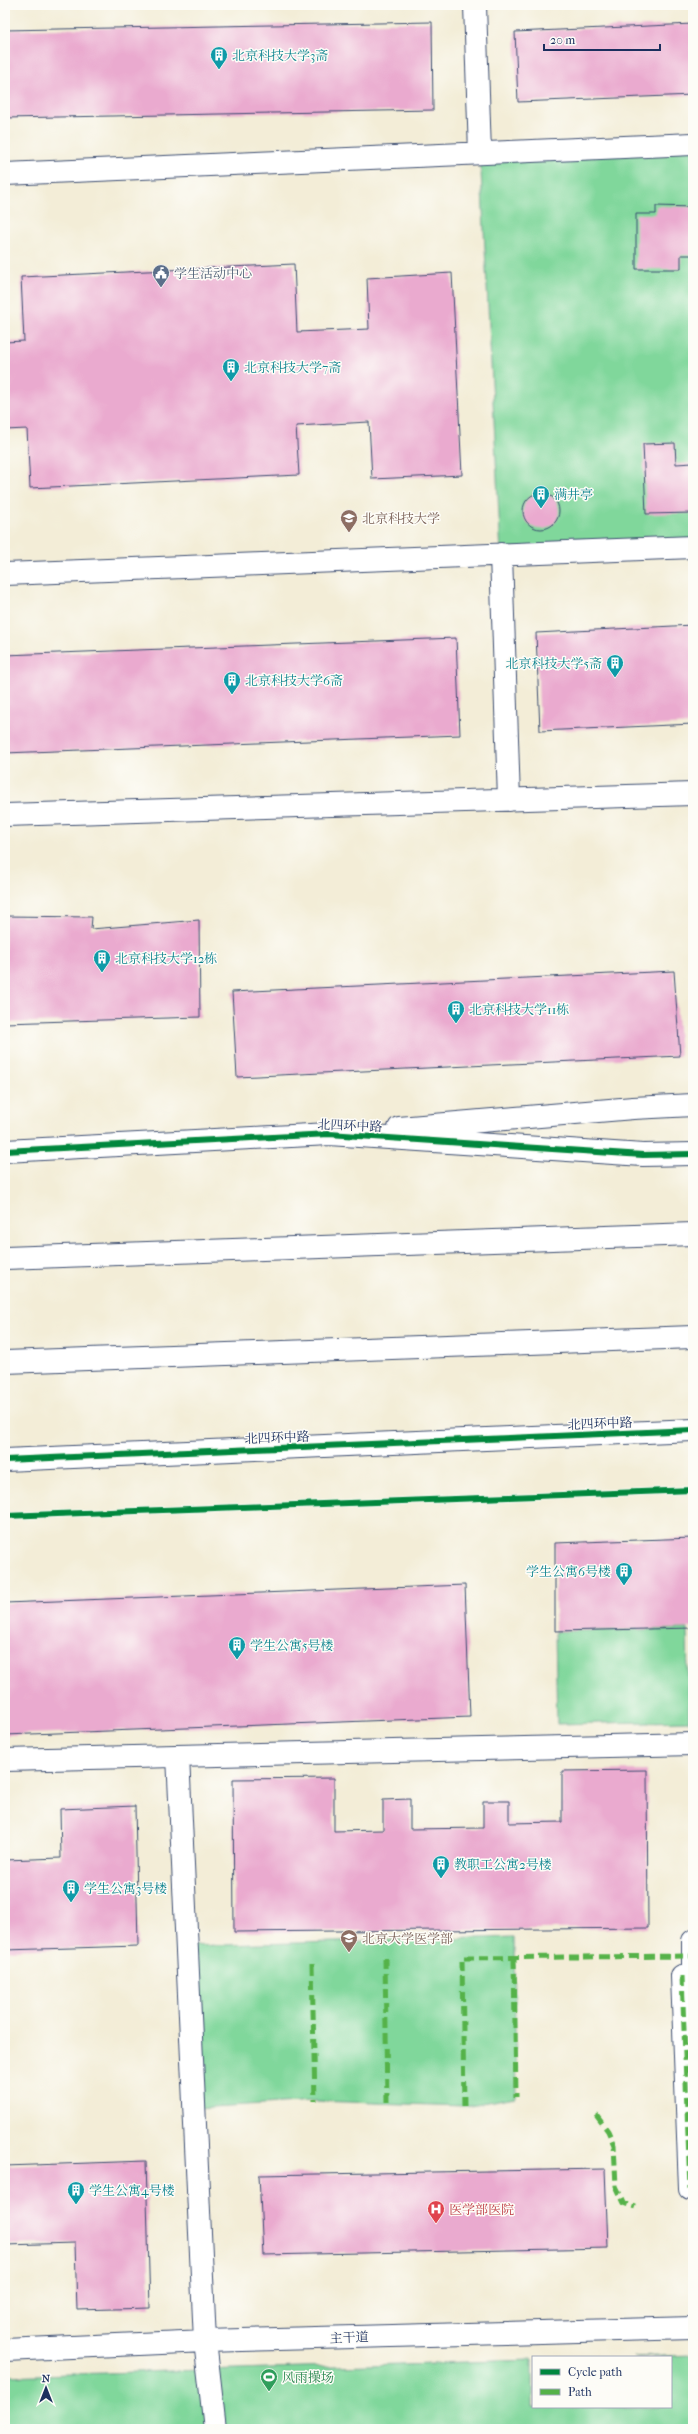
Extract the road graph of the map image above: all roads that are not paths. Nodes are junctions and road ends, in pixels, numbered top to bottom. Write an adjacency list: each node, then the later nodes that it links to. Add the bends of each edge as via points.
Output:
1 (475, 5): 3 (main road)
2 (693, 144): 3 (main road)
3 (480, 153): 4 (main road)
4 (5, 174)
5 (693, 547): 6 (main road)
6 (501, 554): 7 (main road); 9 (main road)
7 (5, 574)
8 (693, 794): 9 (main road)
9 (509, 800): 10 (main road)
10 (5, 815)
11 (693, 1105): 12 (main road, 北四环中路)
12 (329, 1134): 13 (main road, 北四环中路); 14 (main road, 北四环中路, via 643,1155)
13 (5, 1151)
14 (693, 1154)
15 (693, 1234): 16 (main road)
16 (5, 1258)
17 (693, 1337): 18 (main road)
18 (5, 1362)
19 (693, 1430): 20 (main road, 北四环中路)
20 (5, 1460)
21 (693, 1744): 22 (main road)
22 (178, 1756): 23 (main road); 29 (main road)
23 (5, 1760)
24 (693, 1941): 26 (main road)
25 (682, 1976): 27 (main road)
26 (693, 2001)
27 (690, 2189)
28 (693, 2328): 29 (main road, 主干道)
29 (205, 2341): 30 (main road, 主干道); 31 (main road)
30 (5, 2350)
31 (215, 2429)

